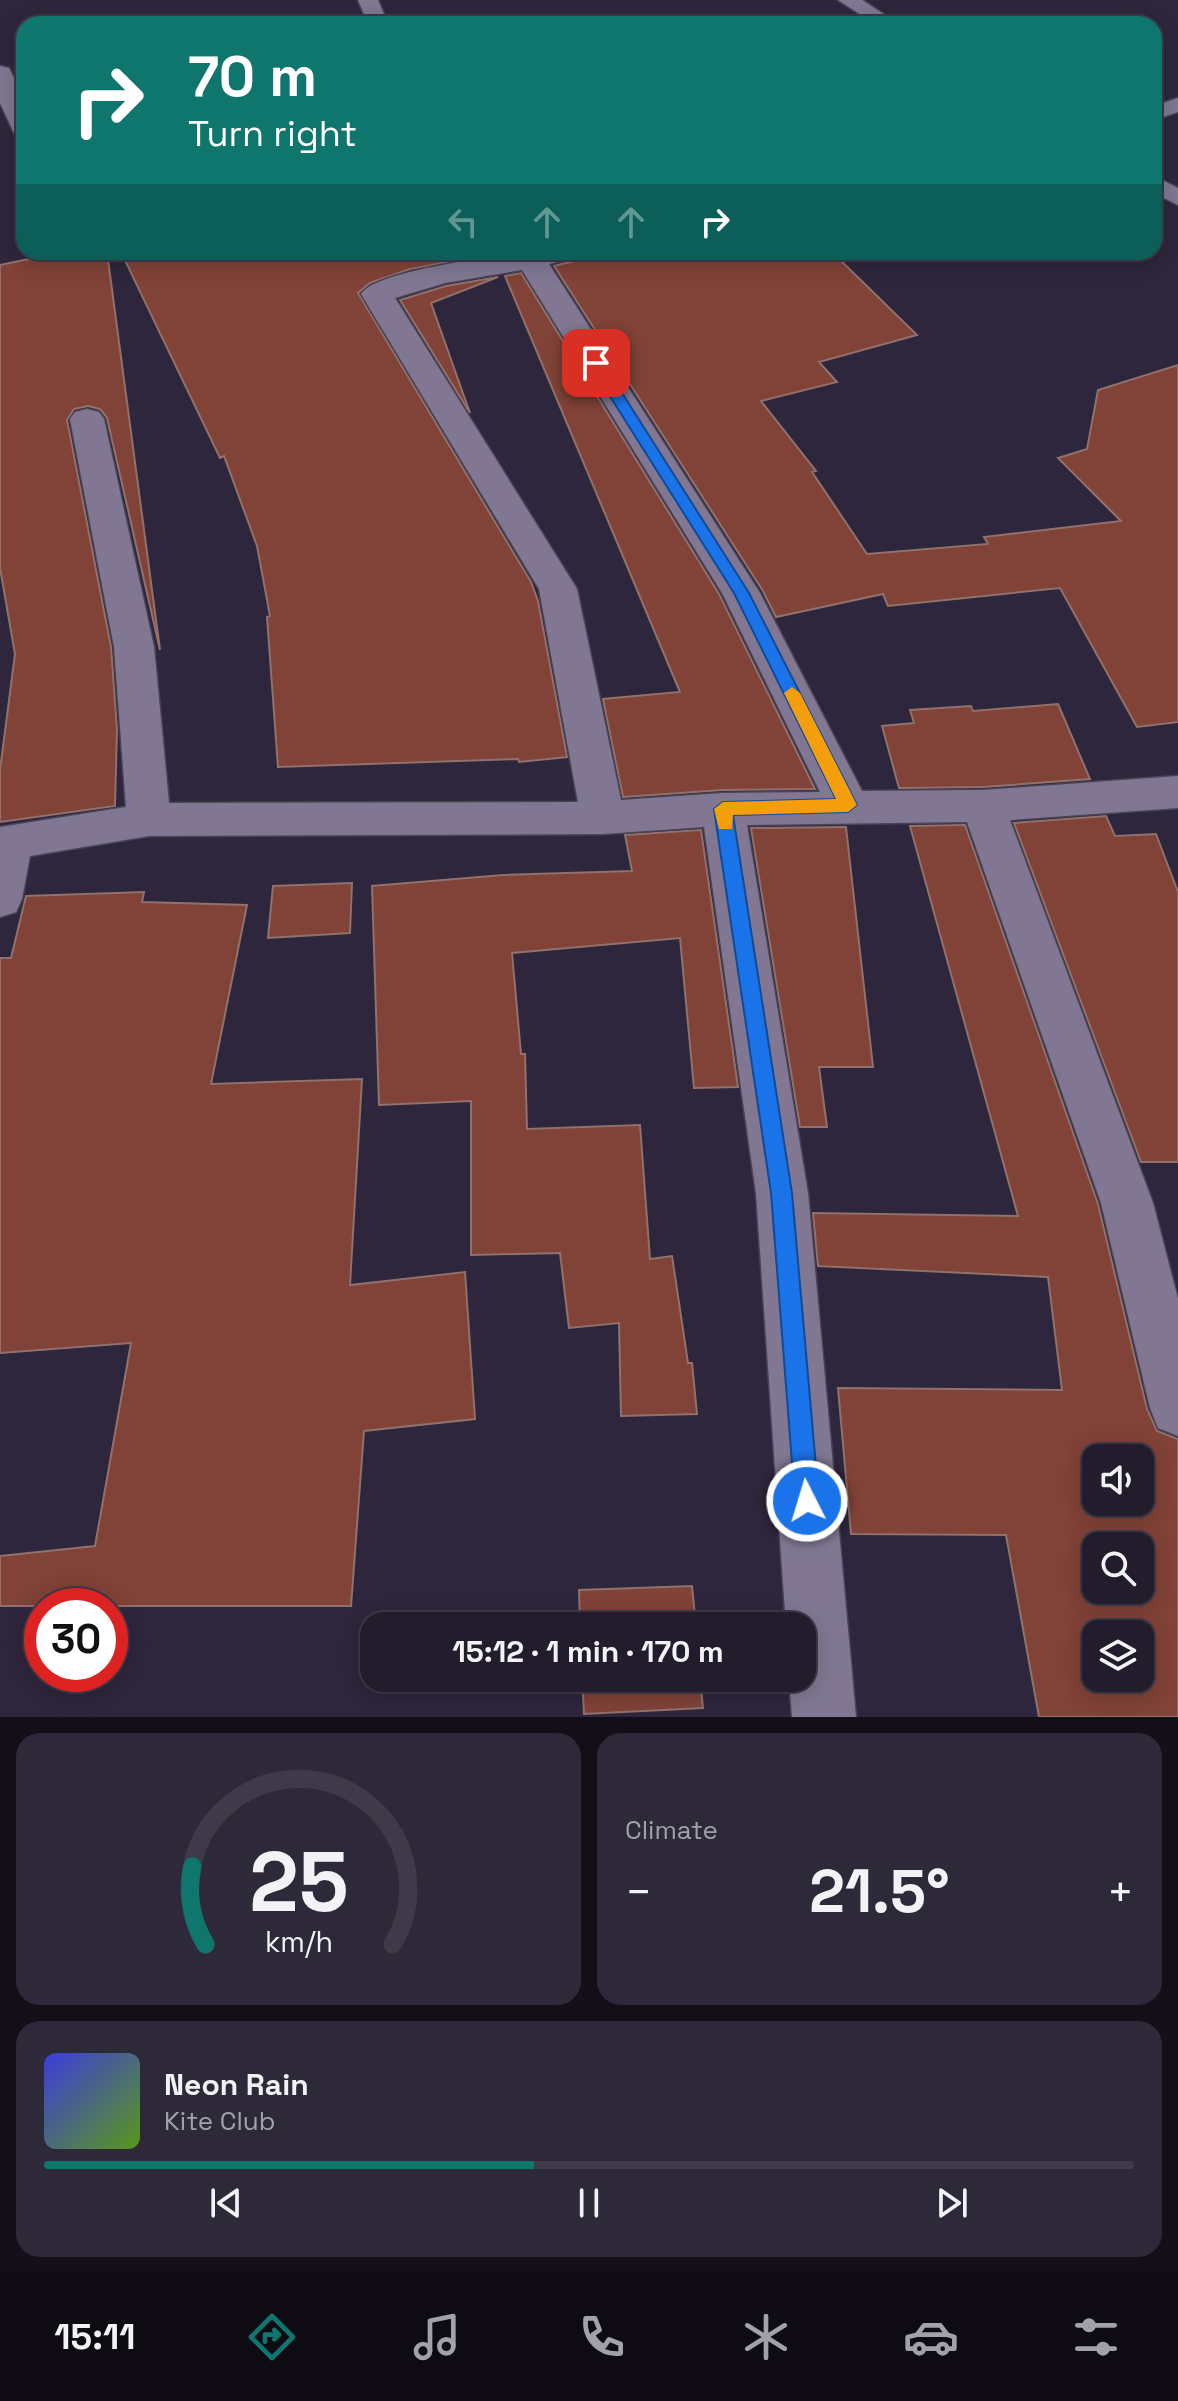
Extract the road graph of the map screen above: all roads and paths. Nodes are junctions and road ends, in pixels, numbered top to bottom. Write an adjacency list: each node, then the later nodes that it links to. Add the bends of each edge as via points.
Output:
1 (848, 0): 2 (lane)
2 (875, 16)
3 (0, 74): 4 (street)
4 (16, 109)
5 (525, 260): 12 (street, via 407,281 377,294 558,589)
6 (549, 260): 9 (street, via 741,593)
7 (87, 419): 13 (street, via 134,647)
8 (1178, 792): 10 (street)
9 (848, 805): 10 (street); 11 (street)
10 (983, 806): 16 (street, via 1127,1203)
11 (723, 809): 12 (street); 17 (street, via 782,1193)
12 (603, 818): 13 (street)
13 (149, 820): 14 (street)
14 (5, 844): 15 (street)
15 (0, 899)
16 (1178, 1408)
17 (824, 1717)

